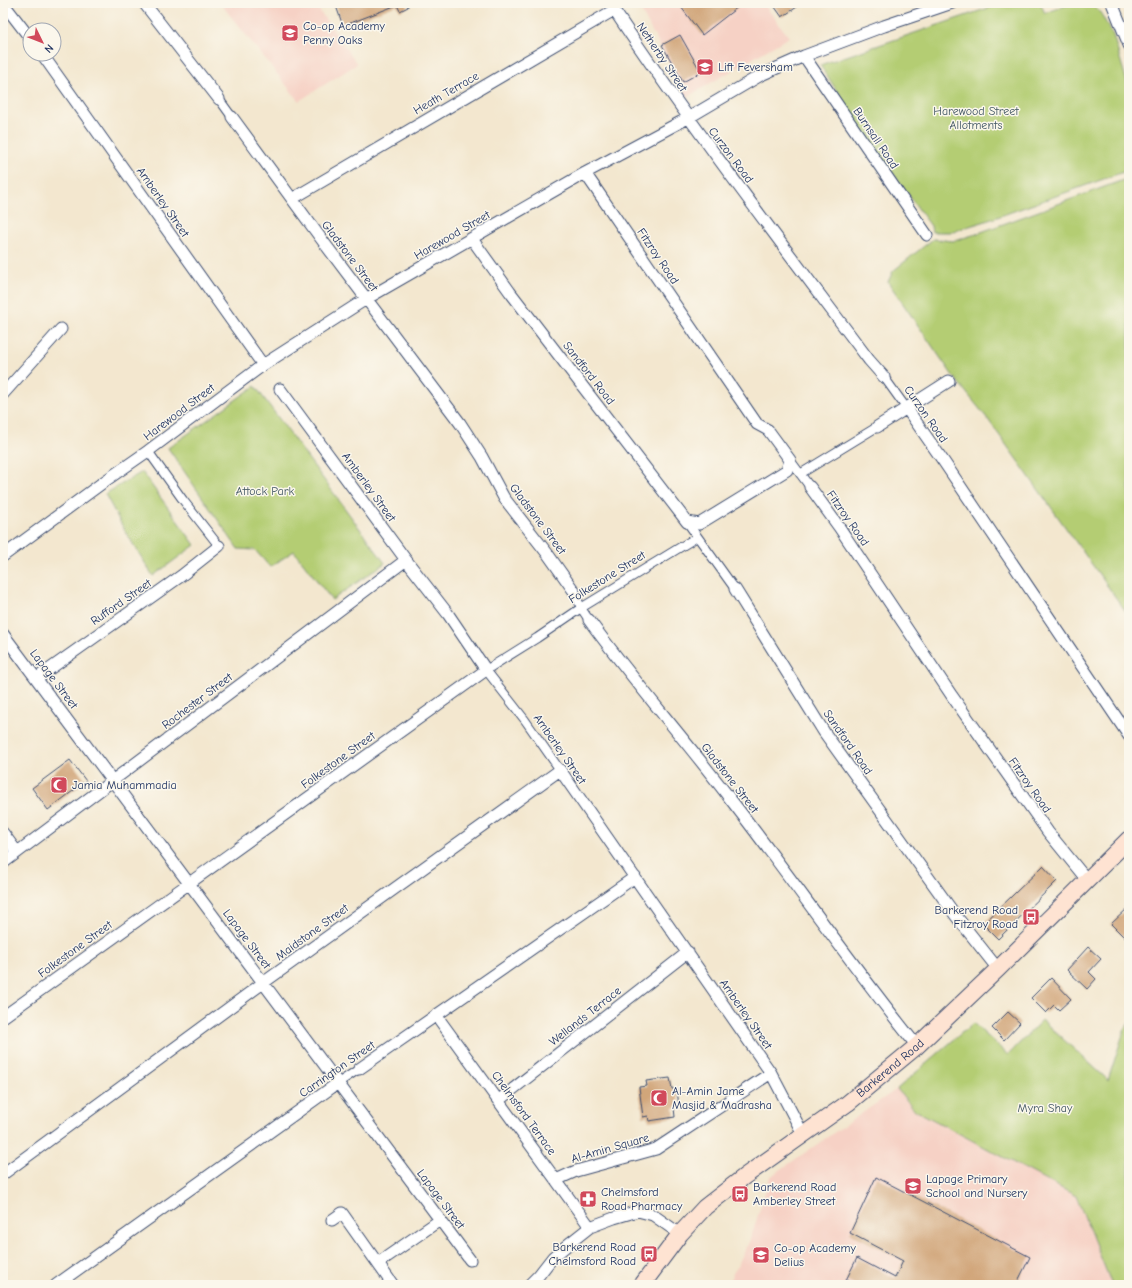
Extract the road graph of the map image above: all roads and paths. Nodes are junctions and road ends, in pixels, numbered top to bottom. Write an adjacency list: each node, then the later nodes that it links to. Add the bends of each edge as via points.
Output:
1 (3, 3): 6 (street)
2 (144, 3): 10 (street, Gladstone Street)
3 (952, 3): 8 (street, Harewood Street)
4 (1112, 3): 7 (street)
5 (614, 10): 12 (street, Netherby Street); 14 (street, Heath Terrace)
6 (22, 28)
7 (1129, 45)
8 (804, 56): 12 (street, Harewood Street, via 761,75); 15 (street, Burnsall Road)
9 (48, 62): 19 (street, Amberley Street)
10 (219, 99): 11 (street, Gladstone Street)
11 (232, 117): 14 (street, Gladstone Street)
12 (688, 118): 13 (street, Harewood Street); 20 (street, Curzon Road)
13 (585, 173): 16 (street, Harewood Street); 27 (street, Fitzroy Road, via 757,424 768,430)
14 (292, 199): 17 (street, Gladstone Street)
15 (927, 235)
16 (472, 239): 17 (street, Harewood Street); 30 (street, Sandford Road)
17 (366, 299): 19 (street, Harewood Street); 36 (street, Gladstone Street, via 460,423 504,498)
18 (61, 329): 23 (street)
19 (263, 365): 26 (street, Harewood Street)
20 (884, 377): 24 (street, Curzon Road)
21 (949, 381): 24 (street)
22 (280, 389): 34 (street, Amberley Street)
23 (3, 394)
24 (907, 409): 25 (street); 42 (street, Curzon Road)
25 (877, 427): 28 (street)
26 (148, 451): 32 (street); 33 (street, Harewood Street)
27 (790, 460): 28 (street, Fitzroy Road); 30 (street, via 787,470 699,524)
28 (800, 474): 29 (street, Fitzroy Road)
29 (810, 487): 50 (street, Fitzroy Road, via 956,703 1048,832)
30 (687, 522): 31 (street, Sandford Road)
31 (697, 537): 35 (street, Sandford Road); 37 (street, Folkestone Street)
32 (219, 546): 41 (street, Rufford Street)
33 (3, 556)
34 (406, 560): 40 (street, Amberley Street, via 448,614); 44 (street, Rochester Street)
35 (735, 589): 53 (street, Sandford Road, via 824,732 956,916)
36 (574, 591): 37 (street, Gladstone Street)
37 (581, 608): 38 (street, Gladstone Street); 40 (street, Folkestone Street)
38 (589, 620): 57 (street, Gladstone Street, via 617,659 731,799 875,994)
39 (3, 634): 41 (street, Lapage Street)
40 (486, 670): 43 (street, Amberley Street); 51 (street, Folkestone Street)
41 (37, 678): 44 (street, Lapage Street)
42 (1129, 736)
43 (560, 770): 49 (street, Amberley Street); 54 (street, Maidstone Street)
44 (112, 781): 47 (street, Rochester Street); 51 (street, Lapage Street)
45 (3, 833): 47 (street)
46 (1129, 839): 50 (main road, Barkerend Road)
47 (17, 852): 48 (street, Rochester Street)
48 (3, 863)
49 (635, 877): 52 (street, Amberley Street); 55 (street, Carrington Street)
50 (1087, 880): 53 (main road, Barkerend Road)
51 (189, 884): 54 (street, Lapage Street); 56 (street, Folkestone Street)
52 (688, 952): 59 (street, Amberley Street); 61 (street, Wellands Terrace)
53 (998, 969): 57 (main road, Barkerend Road)
54 (263, 983): 60 (street, Lapage Street); 63 (street, Maidstone Street)
55 (436, 1015): 58 (street, Carrington Street); 61 (street, Chelmsford Terrace)
56 (3, 1017)
57 (917, 1046): 62 (main road, Barkerend Road, via 848,1103)
58 (358, 1069): 60 (street, Carrington Street)
59 (771, 1073): 62 (street, Amberley Street); 64 (street, Al-Amin Square, via 656,1149 576,1171)
60 (338, 1083): 66 (street, Lapage Street); 71 (street, Carrington Street)
61 (498, 1100): 64 (street, Chelmsford Terrace)
62 (803, 1134): 68 (main road, Barkerend Road, via 705,1207)
63 (3, 1174)
64 (556, 1180): 67 (street, Chelmsford Terrace)
65 (332, 1220): 70 (street, via 342,1213)
66 (440, 1220): 69 (street, Lapage Street); 70 (street)
67 (590, 1227): 68 (street, via 638,1211 653,1215); 73 (street, via 553,1257)
68 (680, 1234): 74 (main road, Barkerend Road)
69 (470, 1260)
70 (378, 1263): 72 (street)
71 (56, 1285)
72 (393, 1285)
73 (529, 1285)
74 (642, 1285)

